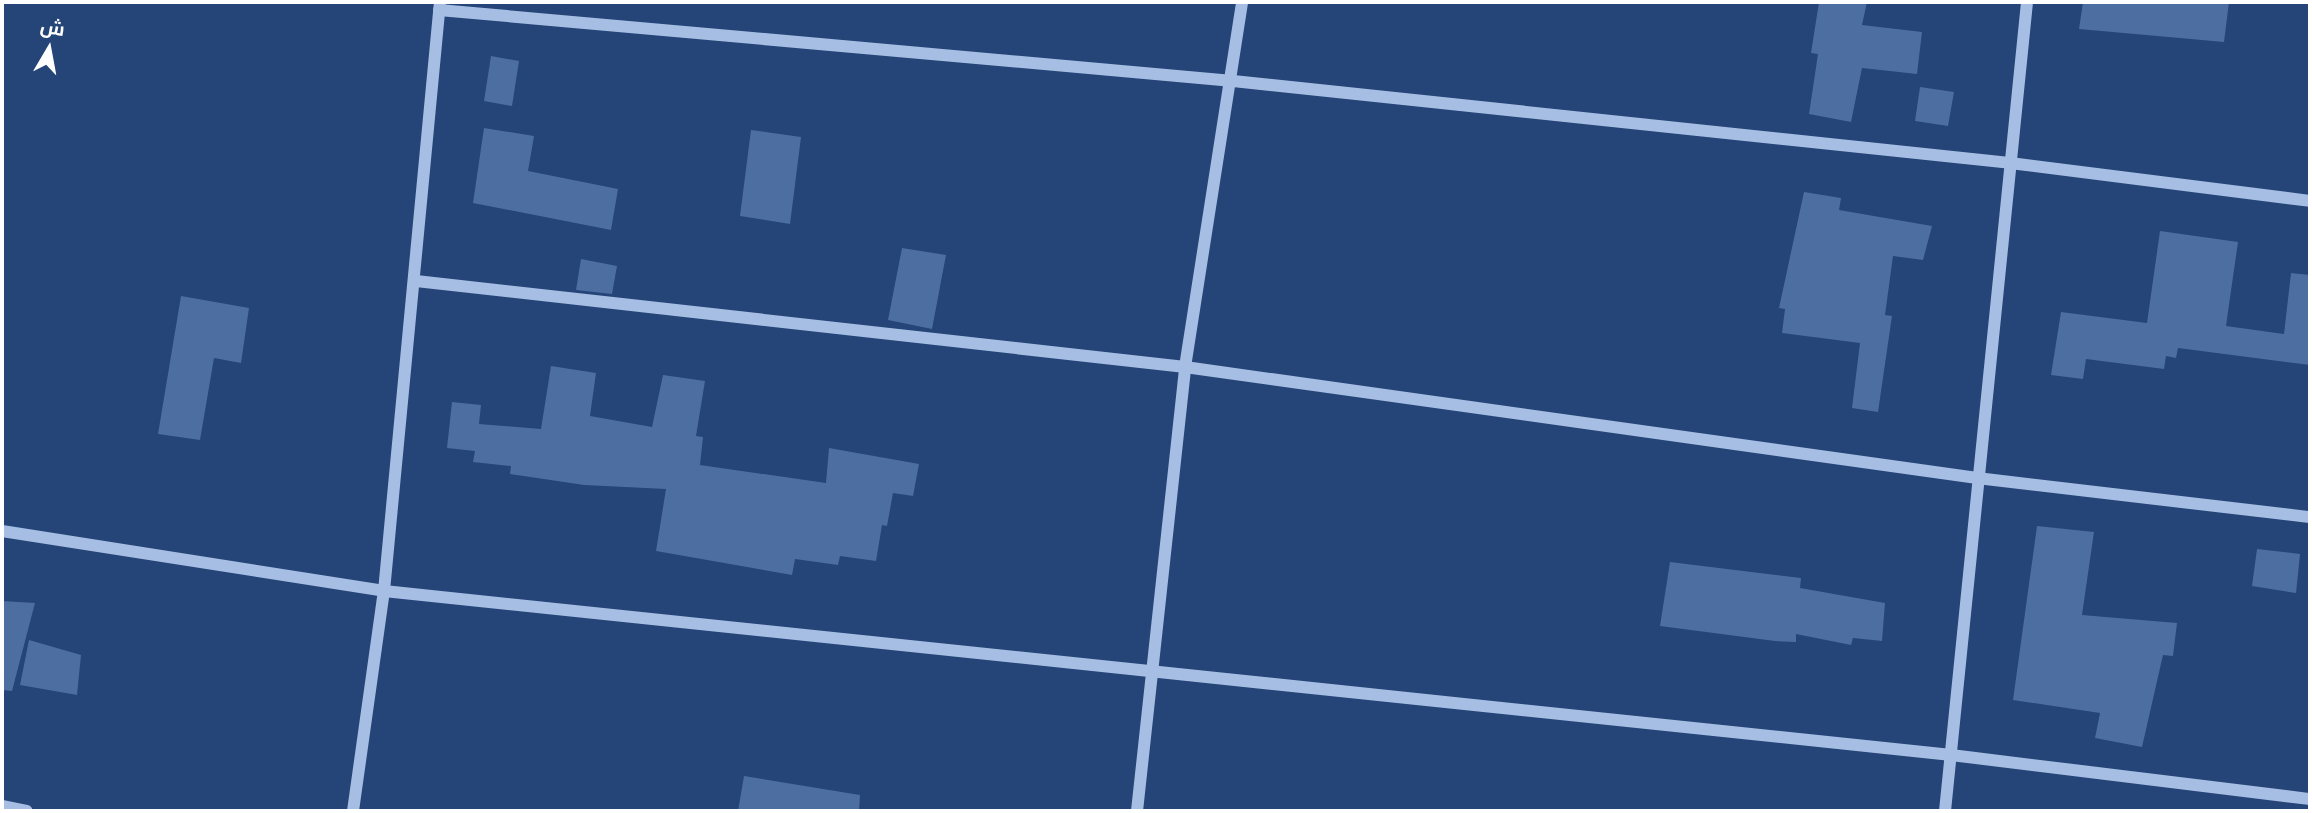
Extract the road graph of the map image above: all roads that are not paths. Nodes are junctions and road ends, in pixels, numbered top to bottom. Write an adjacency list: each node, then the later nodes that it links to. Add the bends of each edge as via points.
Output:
1 (1242, 2): 4 (street)
2 (2027, 2): 5 (street)
3 (440, 6): 4 (street); 7 (street)
4 (1233, 81): 5 (street); 8 (street)
5 (2010, 163): 6 (street); 9 (street)
6 (2310, 201)
7 (416, 281): 8 (street); 12 (street)
8 (1185, 367): 9 (street); 13 (street)
9 (1977, 478): 10 (street); 14 (street)
10 (2310, 517)
11 (2, 531): 12 (street)
12 (384, 592): 13 (street); 18 (street)
13 (1150, 673): 14 (street); 19 (street)
14 (1951, 755): 15 (street); 20 (street)
15 (2310, 799)
16 (2, 806): 17 (street)
17 (27, 811)
18 (353, 811)
19 (1136, 811)
20 (1945, 811)

